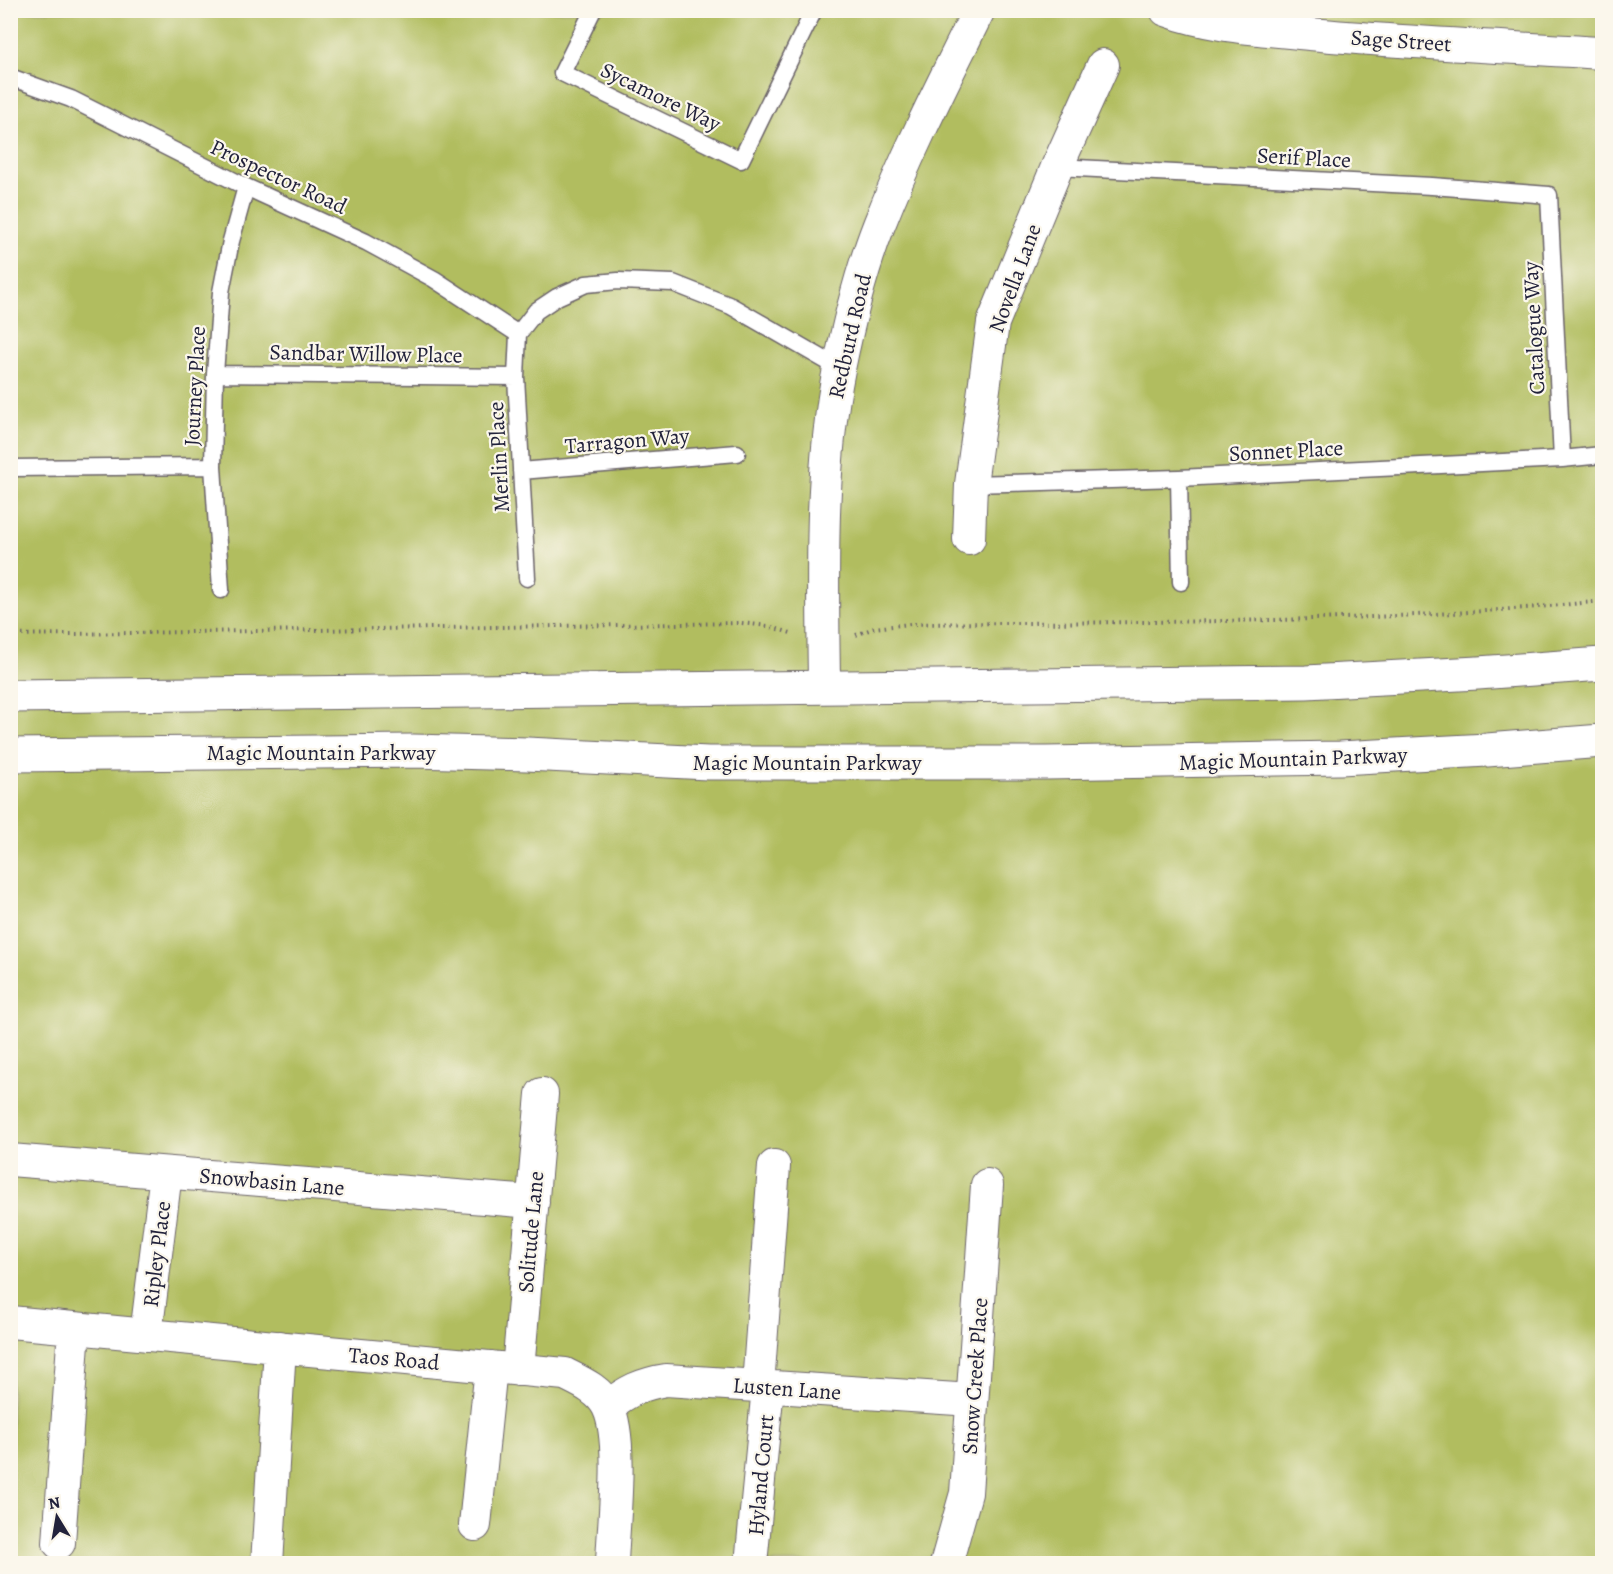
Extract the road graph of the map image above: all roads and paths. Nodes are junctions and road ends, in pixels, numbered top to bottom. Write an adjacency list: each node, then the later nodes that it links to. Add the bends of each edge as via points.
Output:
1 (593, 10): 2 (lane, Sycamore Way, via 562,73 741,160)
2 (814, 10)
3 (979, 10): 12 (street, Redburd Road, via 878,227 856,295)
4 (1166, 10): 5 (street, Sage Street, via 1247,28)
5 (1602, 53)
6 (1103, 65): 8 (street, Novella Lane)
7 (10, 77): 9 (lane, Prospector Road, via 71,99)
8 (1057, 167): 10 (lane, Serif Place); 22 (street, Novella Lane, via 993,323)
9 (246, 187): 11 (lane, Prospector Road, via 366,242 434,279); 13 (lane, Journey Place, via 222,292)
10 (1549, 195): 17 (lane, Catalogue Way)
11 (518, 334): 12 (lane, via 536,311 586,284 673,283 731,306); 14 (lane, Merlin Place)
12 (839, 368): 32 (street, Redburd Road, via 828,456 824,536)
13 (215, 374): 14 (lane, Sandbar Willow Place); 18 (lane, Journey Place)
14 (516, 377): 20 (lane, Merlin Place)
15 (736, 453): 20 (lane, Tarragon Way)
16 (1602, 455): 17 (lane, Sonnet Place)
17 (1562, 459): 21 (lane, Sonnet Place)
18 (213, 466): 19 (lane); 26 (lane, Journey Place)
19 (13, 468)
20 (521, 471): 24 (lane, Merlin Place)
21 (1179, 478): 22 (lane, Sonnet Place); 25 (lane)
22 (971, 484): 23 (street, Novella Lane)
23 (969, 539)
24 (527, 578)
25 (1181, 582)
26 (221, 590)
27 (1602, 601): 30 (path, via 1262,620 910,624 874,628)
28 (788, 633): 29 (path, via 741,623)
29 (10, 634)
30 (859, 635)
31 (1602, 664): 32 (street, via 1306,682)
32 (824, 686): 33 (street)
33 (10, 696)
34 (1602, 741): 35 (street, Magic Mountain Parkway, via 1340,758 1046,763 708,763 413,751)
35 (10, 755)
36 (542, 1094): 41 (street, Solitude Lane)
37 (10, 1160): 39 (street, Snowbasin Lane)
38 (774, 1166): 47 (street, Hyland Court)
39 (166, 1173): 41 (street, Snowbasin Lane); 44 (street, Ripley Place)
40 (987, 1185): 48 (street, Snow Creek Place)
41 (533, 1202): 46 (street, Solitude Lane)
42 (10, 1322): 43 (street, Taos Road)
43 (74, 1328): 44 (street, Taos Road); 51 (street)
44 (146, 1335): 45 (street, Taos Road)
45 (280, 1347): 46 (street, Taos Road); 52 (street)
46 (504, 1368): 49 (street, Taos Road, via 565,1374 591,1388); 50 (street, Solitude Lane)
47 (763, 1386): 48 (street, Lusten Lane); 49 (street, Lusten Lane, via 666,1380 643,1384); 54 (street, Hyland Court)
48 (972, 1400): 55 (street, Snow Creek Place, via 966,1493)
49 (608, 1406): 53 (street, via 616,1450)
50 (475, 1525)
51 (59, 1543)
52 (267, 1563)
53 (612, 1563)
54 (751, 1563)
55 (946, 1563)

